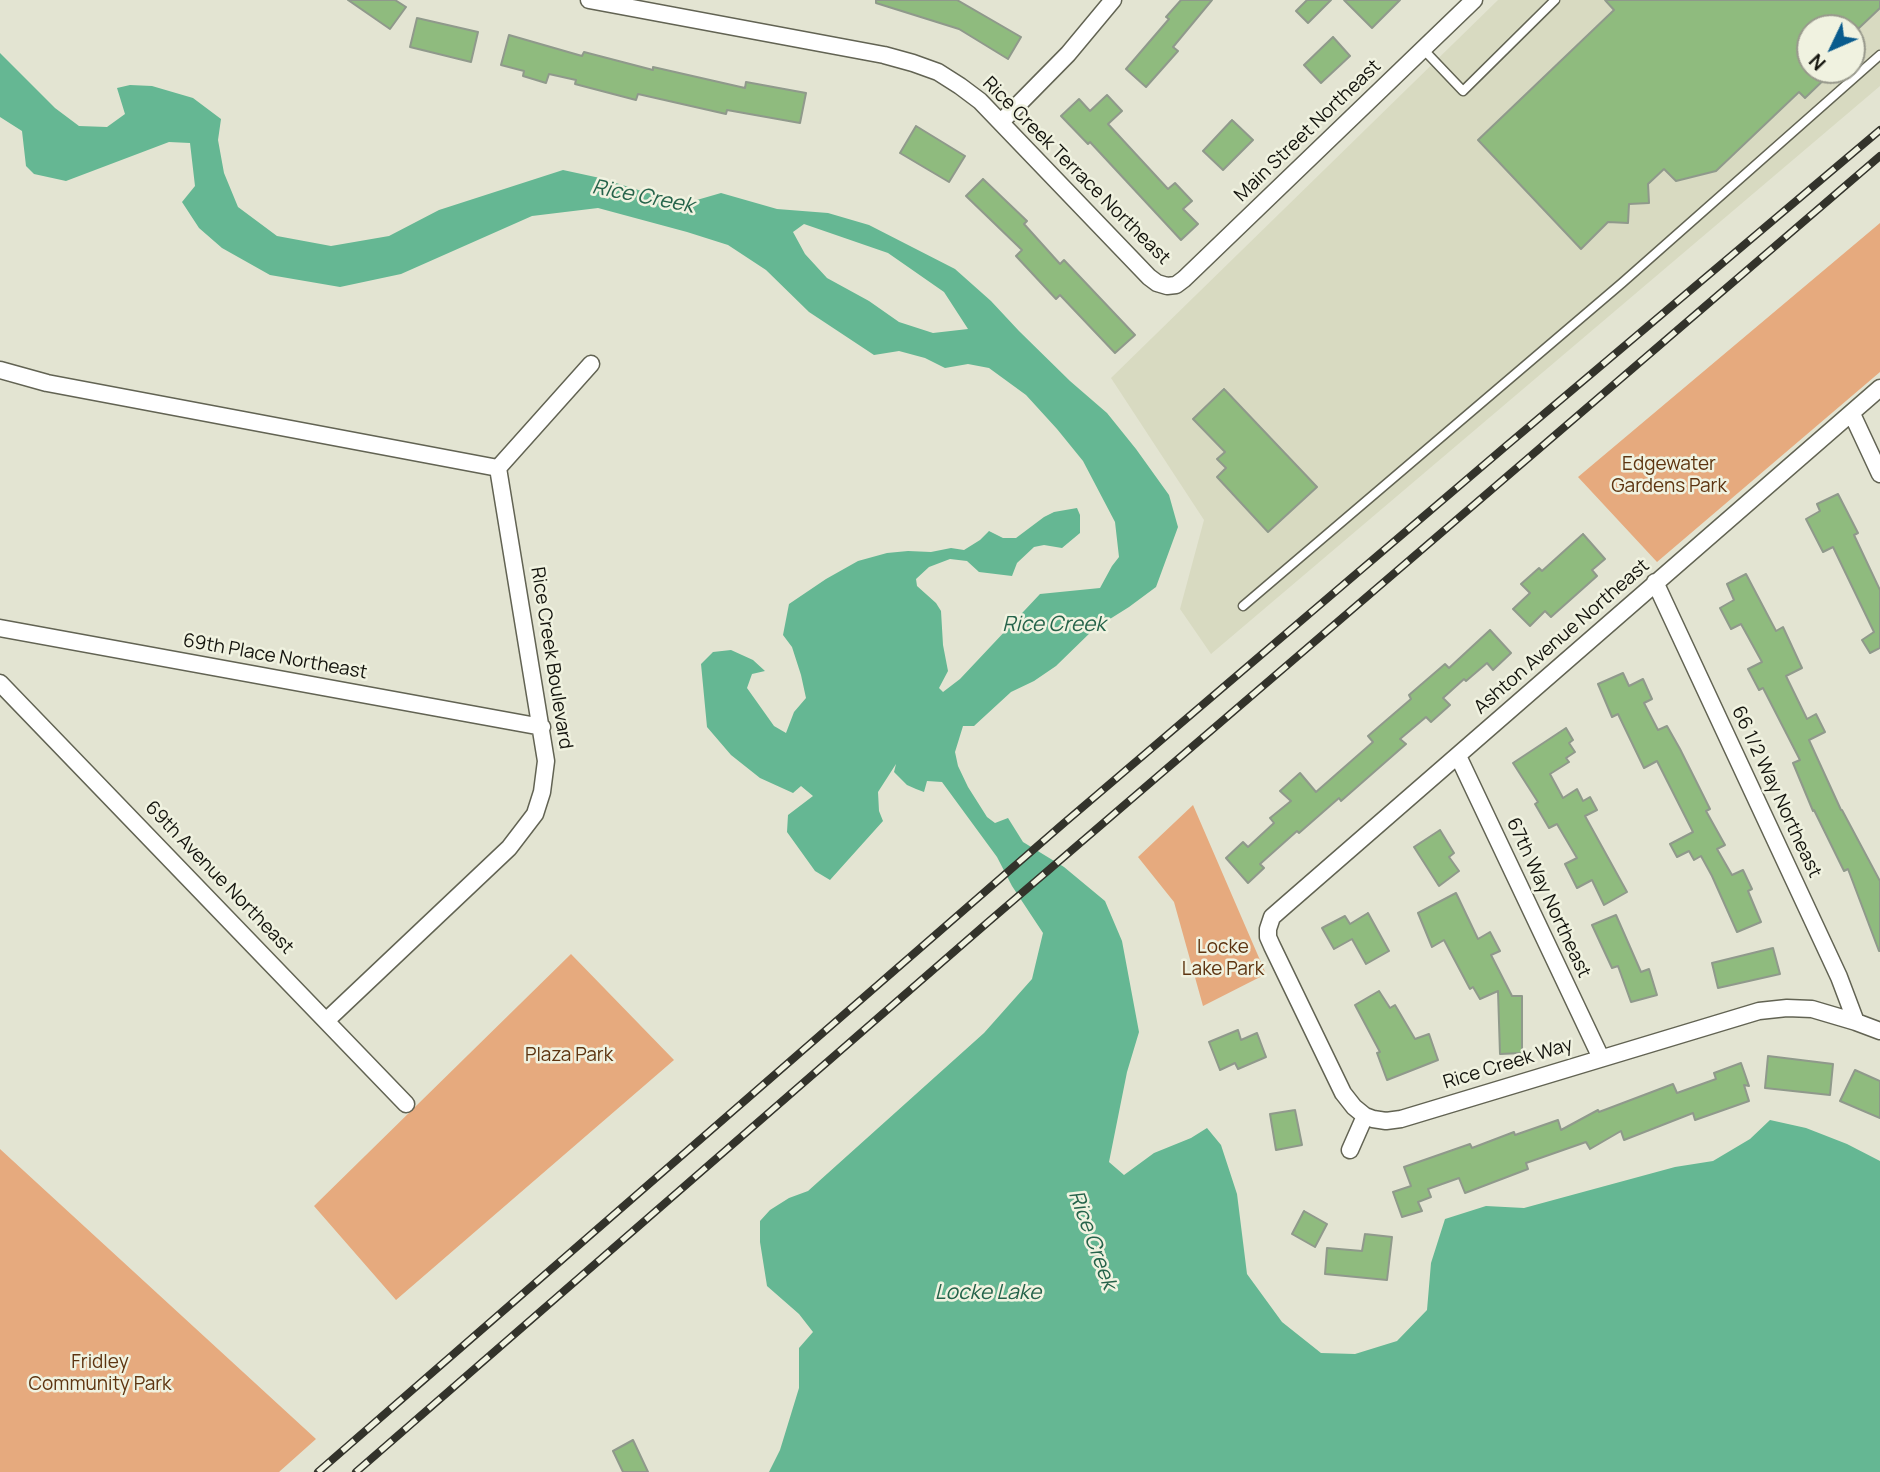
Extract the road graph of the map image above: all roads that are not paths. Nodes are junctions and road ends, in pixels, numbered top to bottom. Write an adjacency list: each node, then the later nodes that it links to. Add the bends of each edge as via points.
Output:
1 (589, 0): 7 (street, Rice Creek Terrace Northeast, via 914,63 960,86)
2 (1113, 0): 7 (street)
3 (1474, 0): 5 (street, Main Street Northeast)
4 (1555, 0): 5 (lane, via 1463,91)
5 (1423, 49): 8 (street, Main Street Northeast, via 1184,279)
6 (1880, 55): 16 (lane)
7 (1001, 122): 8 (street, Rice Creek Terrace Northeast, via 1149,277)
8 (1167, 286)
9 (592, 365): 13 (street)
10 (0, 370): 13 (street, via 47,383)
11 (1880, 388): 12 (street, Ashton Avenue Northeast)
12 (1852, 414): 14 (street); 15 (street, Ashton Avenue Northeast)
13 (498, 467): 19 (street, Rice Creek Boulevard)
14 (1880, 474)
15 (1655, 582): 20 (street, Ashton Avenue Northeast); 22 (street, 66 1/2 Way Northeast)
16 (1243, 606)
17 (0, 628): 19 (street, 69th Place Northeast)
18 (0, 683): 21 (street, 69th Avenue Northeast)
19 (542, 727): 21 (street, Rice Creek Boulevard, via 546,761 542,792 535,814 522,832)
20 (1458, 756): 24 (street, 67th Way Northeast); 26 (street, Ashton Avenue Northeast, via 1272,917 1268,929 1343,1093)
21 (327, 1020): 25 (street, 69th Avenue Northeast)
22 (1856, 1022): 23 (street, Rice Creek Way); 24 (street, Rice Creek Way, via 1812,1009 1759,1011)
23 (1880, 1031)
24 (1601, 1058): 26 (street, Rice Creek Way, via 1401,1119)
25 (406, 1104)
26 (1365, 1116): 27 (street)
27 (1350, 1150)

